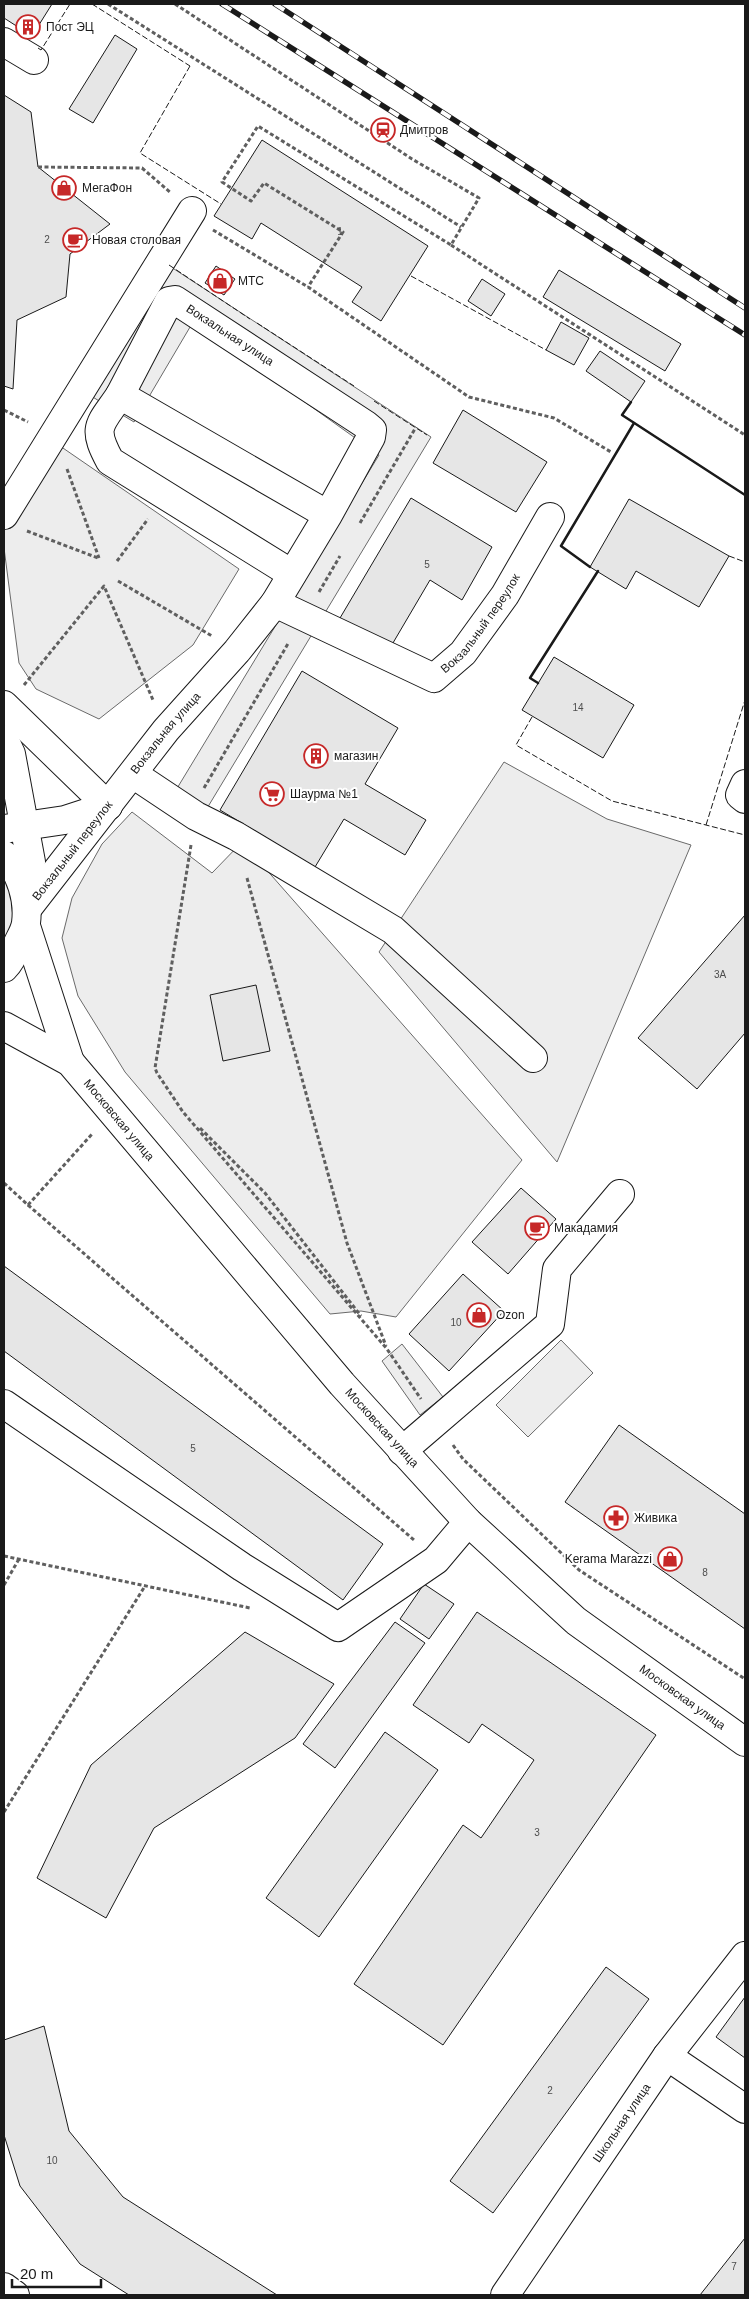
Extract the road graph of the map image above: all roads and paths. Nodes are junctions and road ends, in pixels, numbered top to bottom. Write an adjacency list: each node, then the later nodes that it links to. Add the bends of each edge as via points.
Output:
1 (108, 4): 7 (path)
2 (175, 4): 7 (path, via 412,159 479,198)
3 (4, 42): 4 (street)
4 (34, 60)
5 (38, 167): 6 (path, via 142,168)
6 (192, 211): 9 (path, via 214,230); 12 (street)
7 (461, 227): 8 (path)
8 (450, 245): 9 (path, via 258,126 222,182 251,201 264,183 343,232); 13 (path)
9 (308, 287): 14 (path, via 469,397 554,418)
10 (120, 395): 15 (street); 15 (street, Вокзальная улица, via 169,301 175,300 372,430); 20 (street, via 100,424 99,440 110,461)
11 (416, 427): 18 (path)
12 (54, 434): 17 (street); 17 (path, via 99,558)
13 (745, 435)
14 (611, 452)
15 (328, 515): 20 (street, Вокзальная улица)
16 (550, 517): 23 (street, Вокзальный переулок, via 505,595 464,653 434,678)
17 (12, 522)
18 (357, 526)
19 (343, 551): 23 (path)
20 (292, 574): 22 (street, Вокзальная улица)
21 (118, 581): 24 (path)
22 (275, 603): 23 (street, Вокзальный переулок); 24 (street, Вокзальная улица)
23 (304, 617): 32 (path, via 193,807)
24 (237, 651): 26 (street, Вокзальная улица)
25 (5, 706): 26 (path, via 104,586); 31 (street)
26 (166, 730): 28 (street, Вокзальная улица)
27 (4, 740): 33 (street, via 11,754)
28 (133, 774): 31 (street, Вокзальная улица); 32 (street)
29 (745, 784): 30 (street, via 740,795)
30 (745, 799)
31 (108, 806): 33 (street, Вокзальный переулок, via 64,820); 36 (street, Вокзальный переулок)
32 (196, 816): 34 (street); 41 (path, via 157,1073)
33 (15, 828): 36 (street, via 31,862)
34 (236, 836): 39 (street, via 393,930); 46 (path, via 346,1243)
35 (4, 856): 36 (street, Московская улица, via 21,881)
36 (26, 918): 37 (street, via 11,962); 40 (street, Московская улица)
37 (4, 968)
38 (4, 1026): 40 (street, Московская улица)
39 (533, 1058)
40 (70, 1062): 50 (street, Московская улица, via 342,1384)
41 (183, 1112): 46 (path); 46 (path, via 265,1193)
42 (93, 1132): 45 (path)
43 (4, 1183): 45 (path)
44 (620, 1194): 50 (street, via 557,1269 550,1324)
45 (28, 1204): 54 (path)
46 (387, 1350): 48 (path)
47 (4, 1404): 54 (street, via 242,1566 338,1627)
48 (425, 1406)
49 (452, 1444): 58 (path, via 470,1466 579,1570)
50 (402, 1450): 51 (street, Московская улица)
51 (468, 1522): 54 (street); 59 (street, Московская улица, via 576,1621)
52 (4, 1556): 53 (path)
53 (19, 1559): 55 (path); 56 (path)
54 (436, 1560)
55 (4, 1585)
56 (145, 1586): 57 (path); 60 (path)
57 (251, 1608)
58 (745, 1679)
59 (745, 1742)
60 (4, 1812)
61 (745, 1956): 62 (street, Школьная улица)
62 (667, 2056): 63 (street); 66 (street, Школьная улица)
63 (745, 2108)
64 (4, 2287): 65 (street)
65 (15, 2295)
66 (505, 2295)

